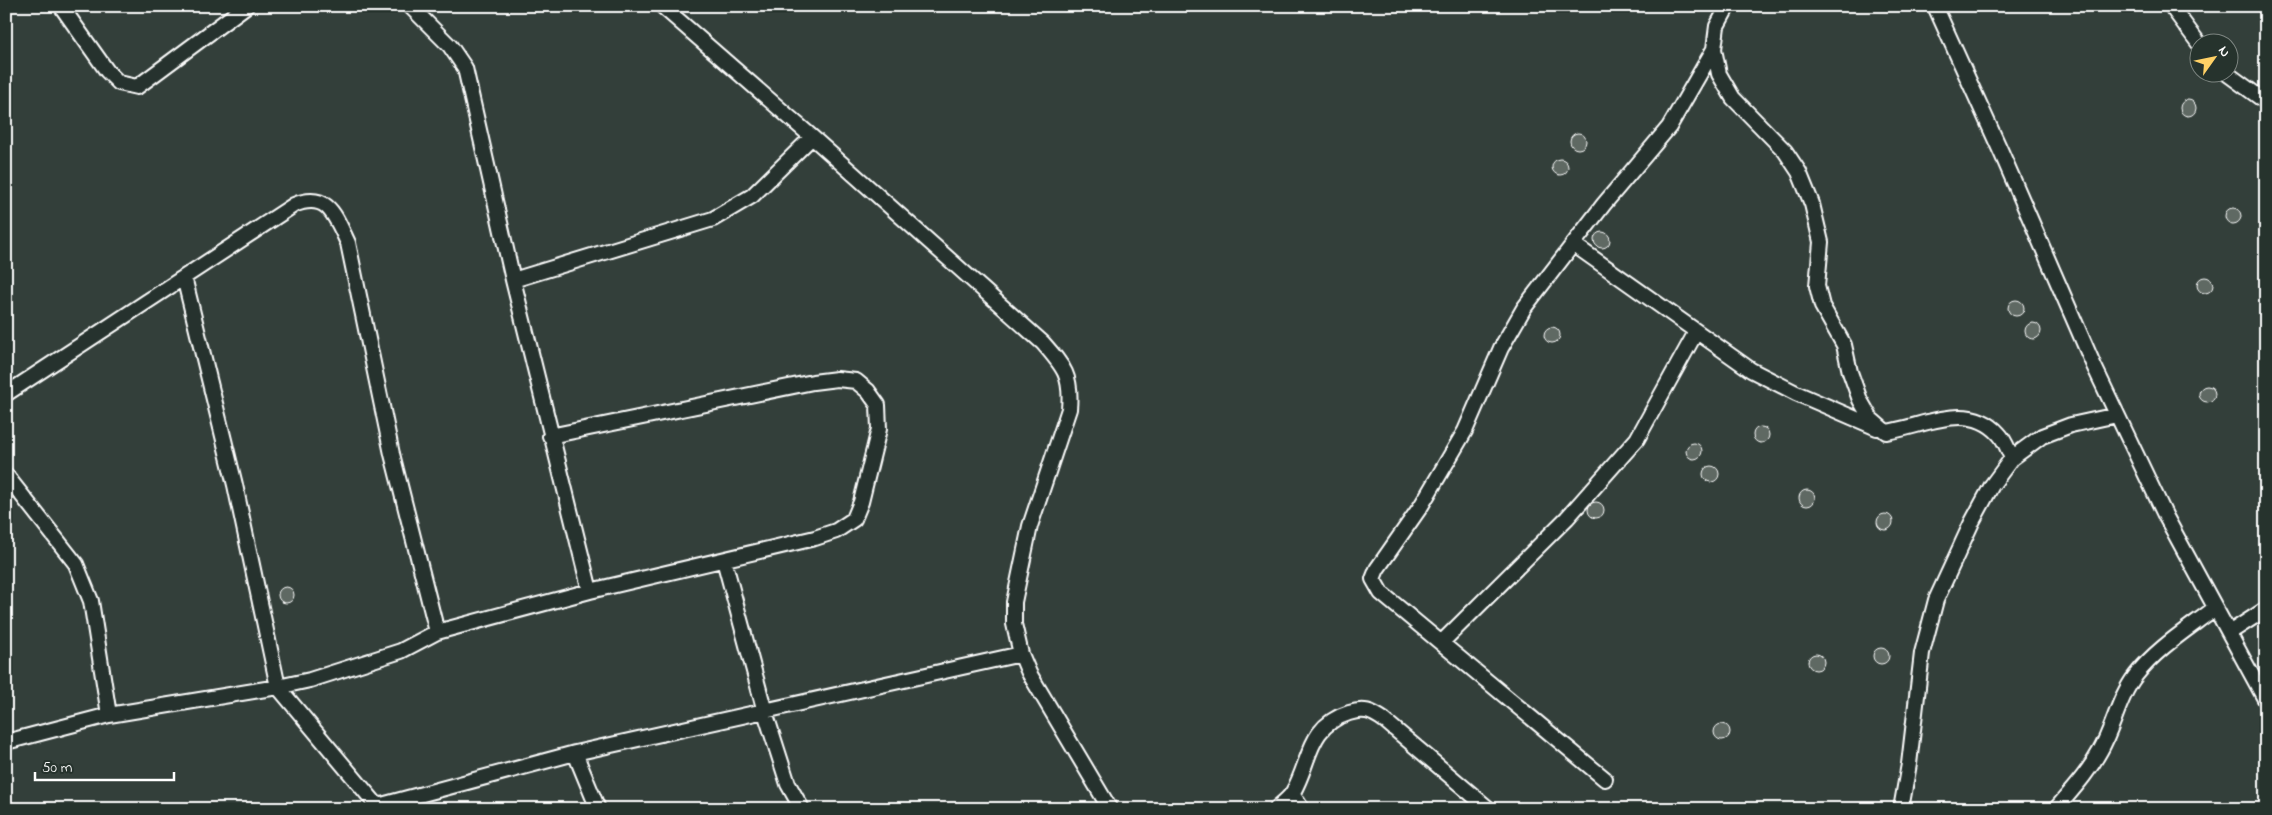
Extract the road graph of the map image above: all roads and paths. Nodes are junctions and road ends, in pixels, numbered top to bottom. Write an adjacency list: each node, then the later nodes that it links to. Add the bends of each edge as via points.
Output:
1 (61, 6): 2 (street, via 106,71 119,83 137,87)
2 (246, 6)
3 (410, 6): 15 (street, via 450,46 465,68)
4 (662, 6): 12 (street)
5 (1728, 6): 9 (street, via 1717,26)
6 (1934, 6): 18 (street)
7 (2171, 6): 8 (street)
8 (2190, 32)
9 (1714, 49): 13 (street, via 1669,126); 19 (street, via 1719,74 1733,98 1785,151 1799,172 1812,204 1821,242 1817,286 1822,306 1844,345 1860,400 1871,418)
10 (2239, 82): 11 (street)
11 (2266, 102)
12 (812, 137): 15 (street, via 752,196 713,219); 30 (street, via 1042,343 1066,375 1070,390 1069,409 1030,526 1014,602 1014,624)
13 (1573, 244): 16 (street); 29 (street, via 1524,308 1502,348 1465,431 1421,506 1374,575 1373,582 1381,593)
14 (184, 277): 17 (street); 27 (street, via 308,199 322,203 335,215 348,243 392,454); 31 (street, via 235,485)
15 (513, 280): 20 (street)
16 (1696, 332): 19 (street, via 1751,370); 29 (street, via 1637,438 1567,518)
17 (6, 394)
18 (2117, 415): 21 (street, via 2071,425 2042,436); 25 (street)
19 (1886, 432): 21 (street, via 1963,416 1984,422 2000,434)
20 (550, 436): 23 (street, via 814,382 856,381 878,405 879,429 854,519 836,531 815,538); 24 (street)
21 (2012, 458): 46 (street, via 1988,492 1936,600 1922,653)
22 (6, 475): 34 (street, via 76,564 91,600)
23 (724, 560): 24 (street); 33 (street)
24 (590, 591): 27 (street)
25 (2215, 608): 28 (street); 47 (street, via 2157,653 2136,675 2120,700 2101,751)
26 (2266, 609): 28 (street)
27 (437, 632): 31 (street, via 401,651)
28 (2229, 633): 32 (street)
29 (1441, 643): 37 (street)
30 (1021, 654): 33 (street); 42 (street, via 1029,673)
31 (278, 687): 34 (street); 39 (street)
32 (2266, 701)
33 (764, 712): 36 (street); 41 (street, via 788,784)
34 (110, 715): 35 (street)
35 (6, 742)
36 (575, 753): 39 (street); 40 (street)
37 (1606, 779)
38 (1292, 794): 43 (street); 44 (street); 45 (street, via 1309,748 1322,727 1344,715 1371,710)
39 (379, 807)
40 (598, 809)
41 (802, 809)
42 (1110, 809)
43 (1276, 809)
44 (1302, 809)
45 (1490, 809)
46 (1901, 809)
47 (2056, 809)

